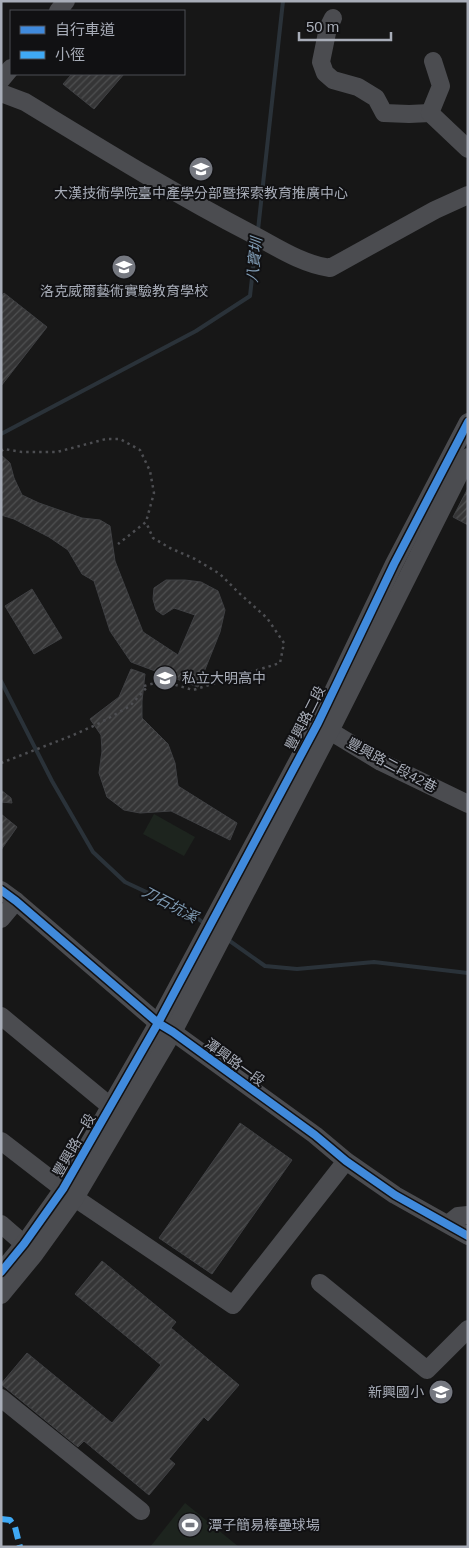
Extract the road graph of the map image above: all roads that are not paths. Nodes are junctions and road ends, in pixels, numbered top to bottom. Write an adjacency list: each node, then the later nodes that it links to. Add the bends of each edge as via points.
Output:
1 (333, 18): 6 (street, via 321,62 332,80 358,87 376,98 384,113)
2 (433, 62): 6 (street, via 441,86)
3 (10, 69): 4 (street)
4 (1, 80)
5 (1, 93): 8 (street, via 25,102 181,196 319,267 330,268)
6 (430, 113): 7 (street)
7 (468, 149)
8 (468, 195)
9 (468, 422): 11 (street, 豐興路二段, via 394,564)
10 (468, 457): 11 (street, 豐興路二段)
11 (324, 727): 12 (street, 豐興路二段42巷, via 381,762); 16 (street, 豐興路二段)
12 (468, 804)
13 (1, 890): 14 (street, 潭興路一段)
14 (16, 901): 15 (street); 18 (street, 潭興路一段)
15 (1, 920)
16 (216, 932): 18 (street, 豐興路二段); 19 (street, 豐興路二段)
17 (1, 1016): 20 (street)
18 (158, 1023): 19 (street, 潭興路一段); 20 (street, 豐興路一段)
19 (173, 1032): 21 (street, 豐興路一段); 23 (street, 潭興路一段)
20 (110, 1106): 21 (street); 24 (street, 豐興路一段)
21 (127, 1112): 24 (street, 豐興路一段)
22 (1, 1141): 24 (street)
23 (346, 1161): 24 (street, via 233,1305); 27 (street, 潭興路一段, via 395,1195)
24 (69, 1193): 29 (street, 豐興路一段)
25 (468, 1215): 27 (street, via 458,1216)
26 (1, 1224): 29 (street)
27 (448, 1224): 28 (street, 潭興路一段)
28 (468, 1236)
29 (29, 1250): 30 (street, 豐興路一段); 32 (street, 豐興路一段)
30 (1, 1272)
31 (320, 1283): 33 (street, via 427,1370)
32 (1, 1295)
33 (468, 1329)
34 (1, 1398): 35 (street)
35 (141, 1511)

